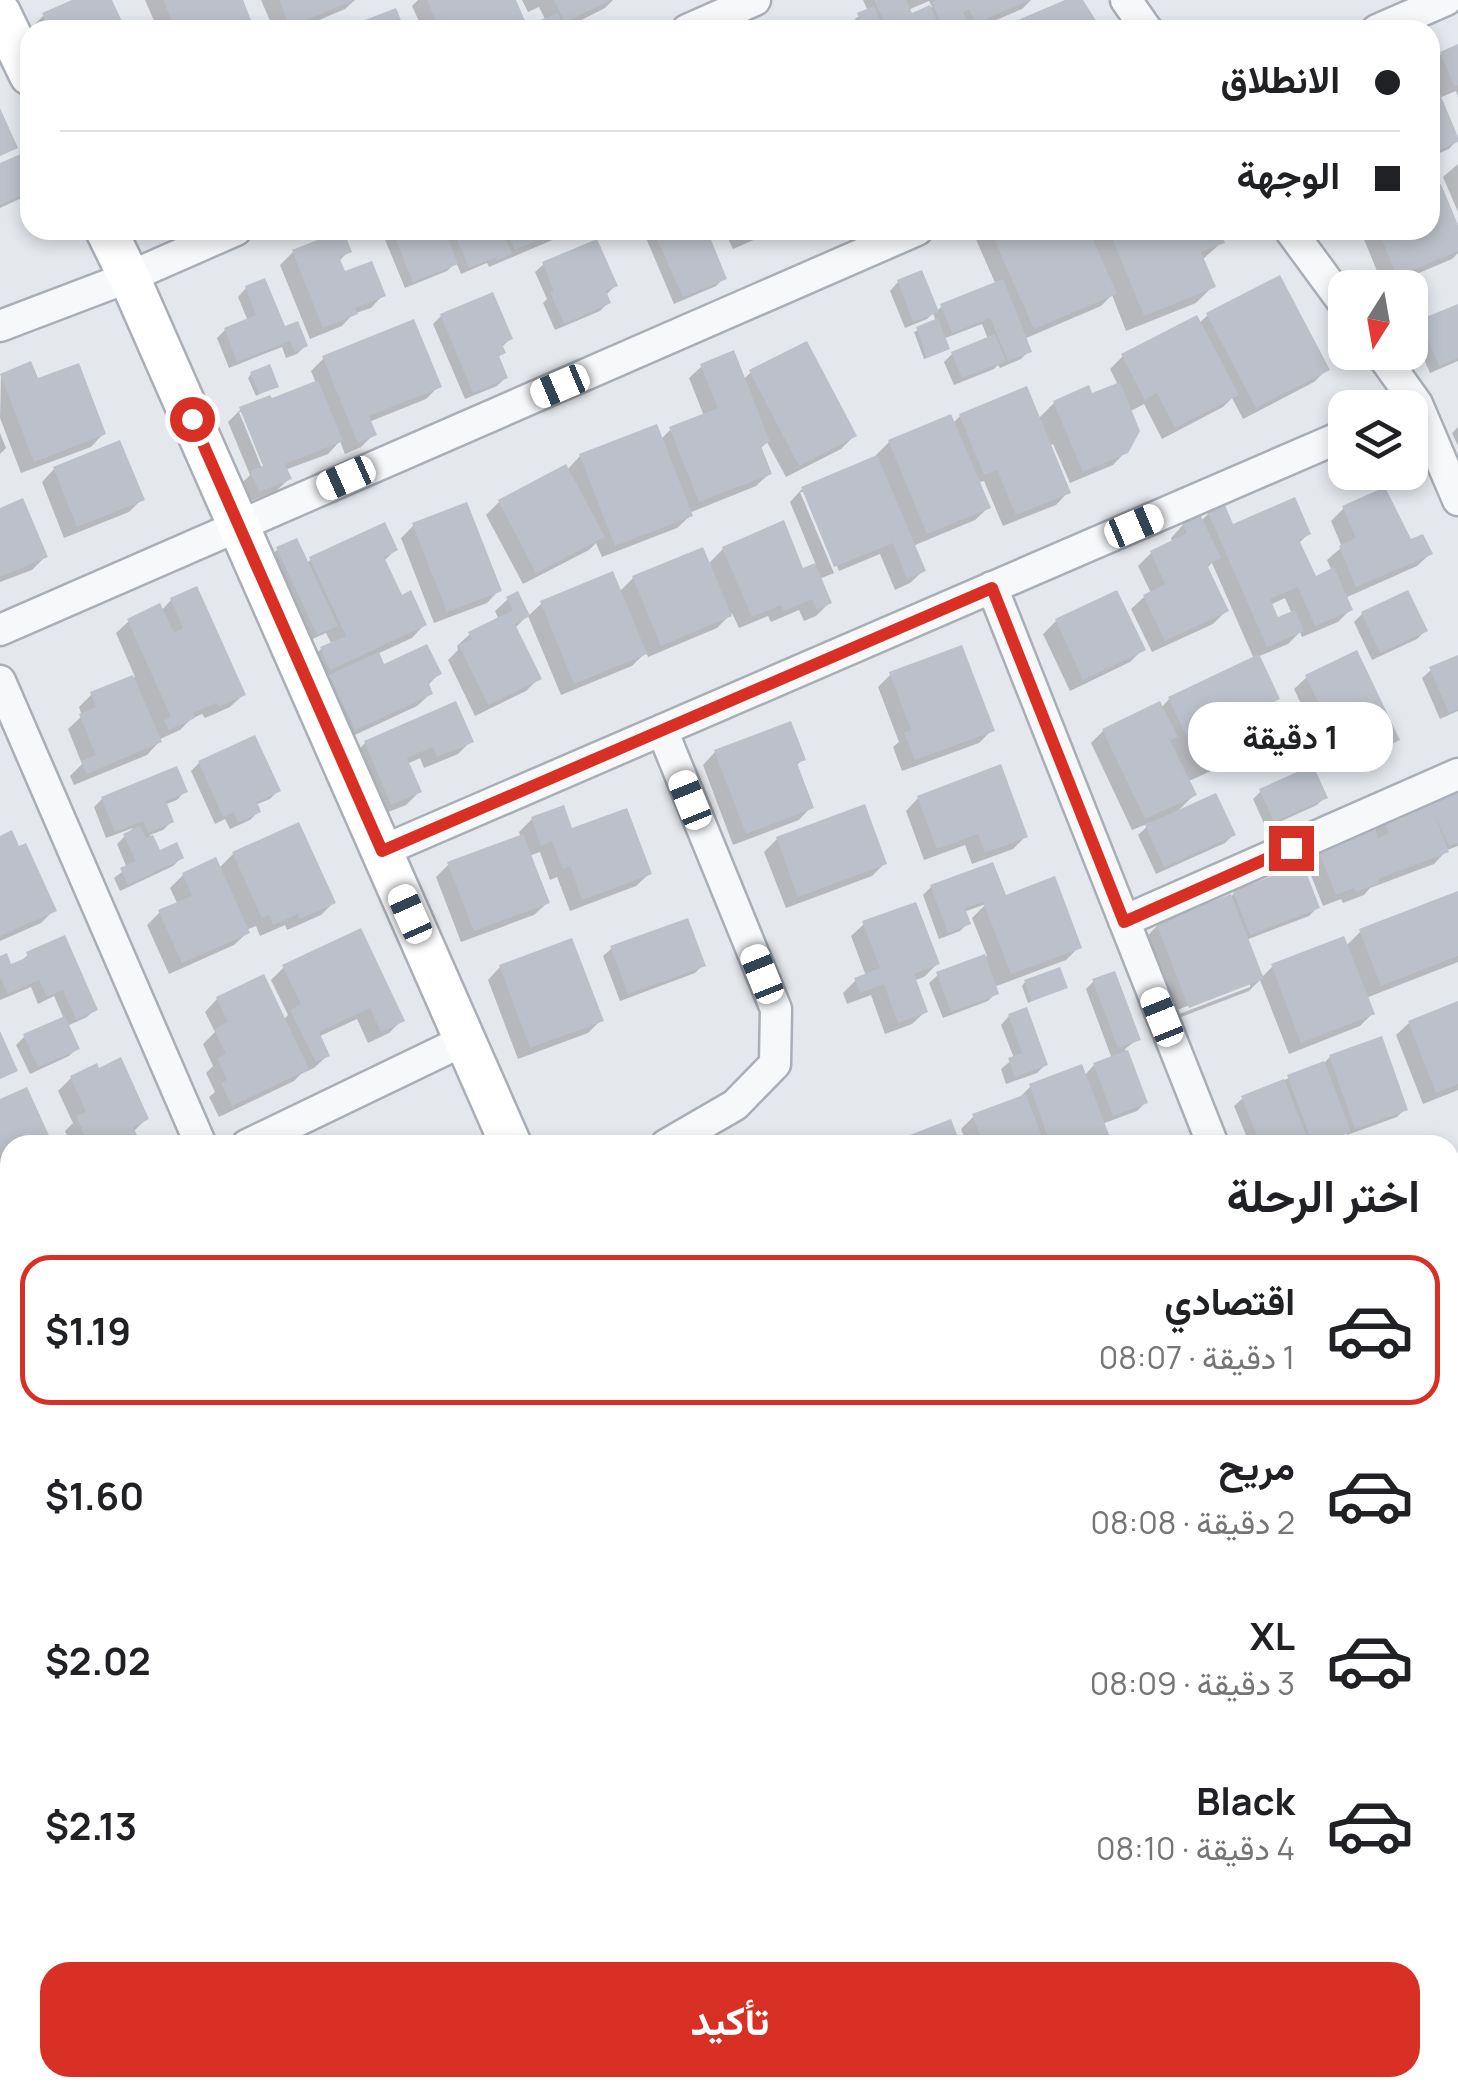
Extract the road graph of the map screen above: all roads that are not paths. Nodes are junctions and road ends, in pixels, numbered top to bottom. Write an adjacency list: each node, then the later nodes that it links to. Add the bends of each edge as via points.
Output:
1 (755, 0): 4 (street)
2 (1446, 0): 5 (street)
3 (0, 14): 6 (street)
4 (710, 20)
5 (1400, 20)
6 (20, 54)
7 (111, 240): 11 (street)
8 (213, 240): 11 (street)
9 (894, 240): 17 (street)
10 (1297, 240): 12 (street)
11 (130, 277): 13 (street); 17 (street)
12 (1328, 282)
13 (0, 326)
14 (1428, 437): 16 (street)
15 (1328, 442): 18 (street)
16 (1458, 500)
17 (239, 525): 19 (street); 23 (street)
18 (992, 588): 21 (street); 24 (street)
19 (0, 630)
20 (0, 681): 26 (street)
21 (662, 730): 23 (street); 29 (street, via 776,1010 775,1064 735,1105)
22 (1458, 774): 24 (street)
23 (382, 851): 25 (street)
24 (1124, 922): 30 (street)
25 (465, 1040): 27 (street); 28 (street)
26 (197, 1135)
27 (268, 1135)
28 (508, 1135)
29 (683, 1135)
30 (1208, 1135)

